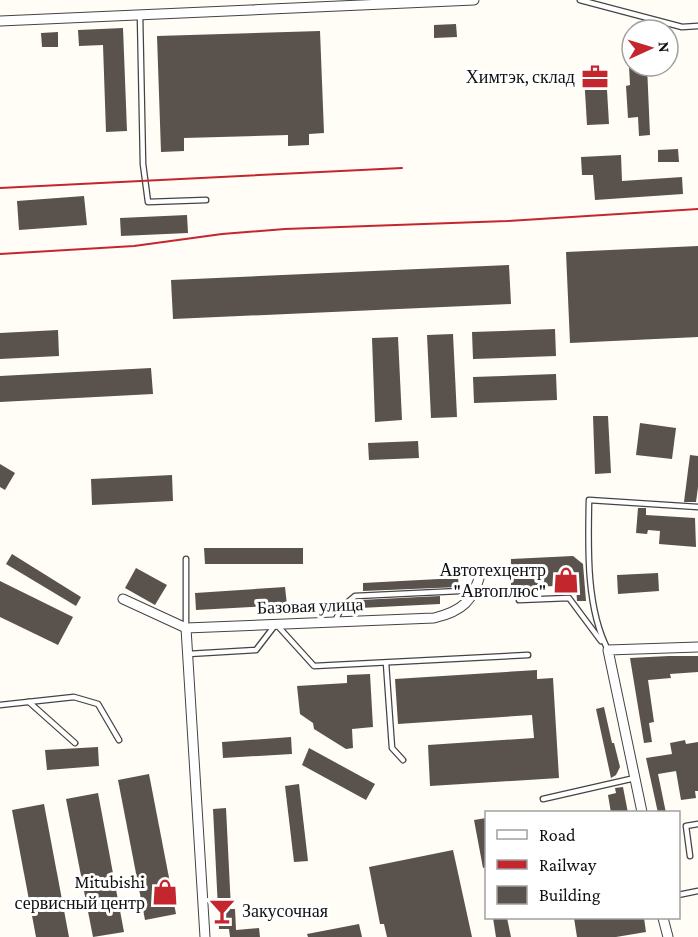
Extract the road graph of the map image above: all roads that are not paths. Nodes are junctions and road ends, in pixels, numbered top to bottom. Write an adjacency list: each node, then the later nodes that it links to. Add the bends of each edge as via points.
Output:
1 (474, 0): 3 (street)
2 (580, 0): 6 (lane, via 682,27)
3 (386, 2): 4 (street)
4 (140, 15): 5 (street); 7 (lane, via 143,164 148,202)
5 (0, 21)
6 (698, 26)
7 (206, 200)
8 (698, 507): 18 (lane, via 589,500 594,606)
9 (186, 559): 16 (lane)
10 (481, 572): 14 (street, Базовая улица, via 477,589 466,604 452,613 434,618)
11 (460, 591): 14 (lane, via 356,596 342,607)
12 (123, 599): 16 (street, Базовая улица)
13 (519, 600): 18 (lane, via 569,598)
14 (335, 621): 15 (street, Базовая улица)
15 (276, 624): 16 (street, Базовая улица); 19 (lane, via 256,650); 21 (lane, via 314,666)
16 (186, 628): 19 (street)
17 (698, 647): 18 (street)
18 (608, 650): 27 (street)
19 (188, 654): 35 (street)
20 (528, 655): 21 (lane)
21 (386, 663): 26 (lane, via 392,748)
22 (29, 702): 23 (lane); 24 (lane, via 74,697 98,704); 25 (lane)
23 (0, 705)
24 (119, 740)
25 (75, 742)
26 (403, 760)
27 (635, 778): 28 (lane); 29 (street)
28 (543, 799)
29 (642, 811)
30 (698, 824): 31 (lane, via 686,826)
31 (690, 856)
32 (698, 891): 33 (lane)
33 (680, 895)
34 (663, 919): 36 (street)
35 (205, 937)
36 (668, 937)

